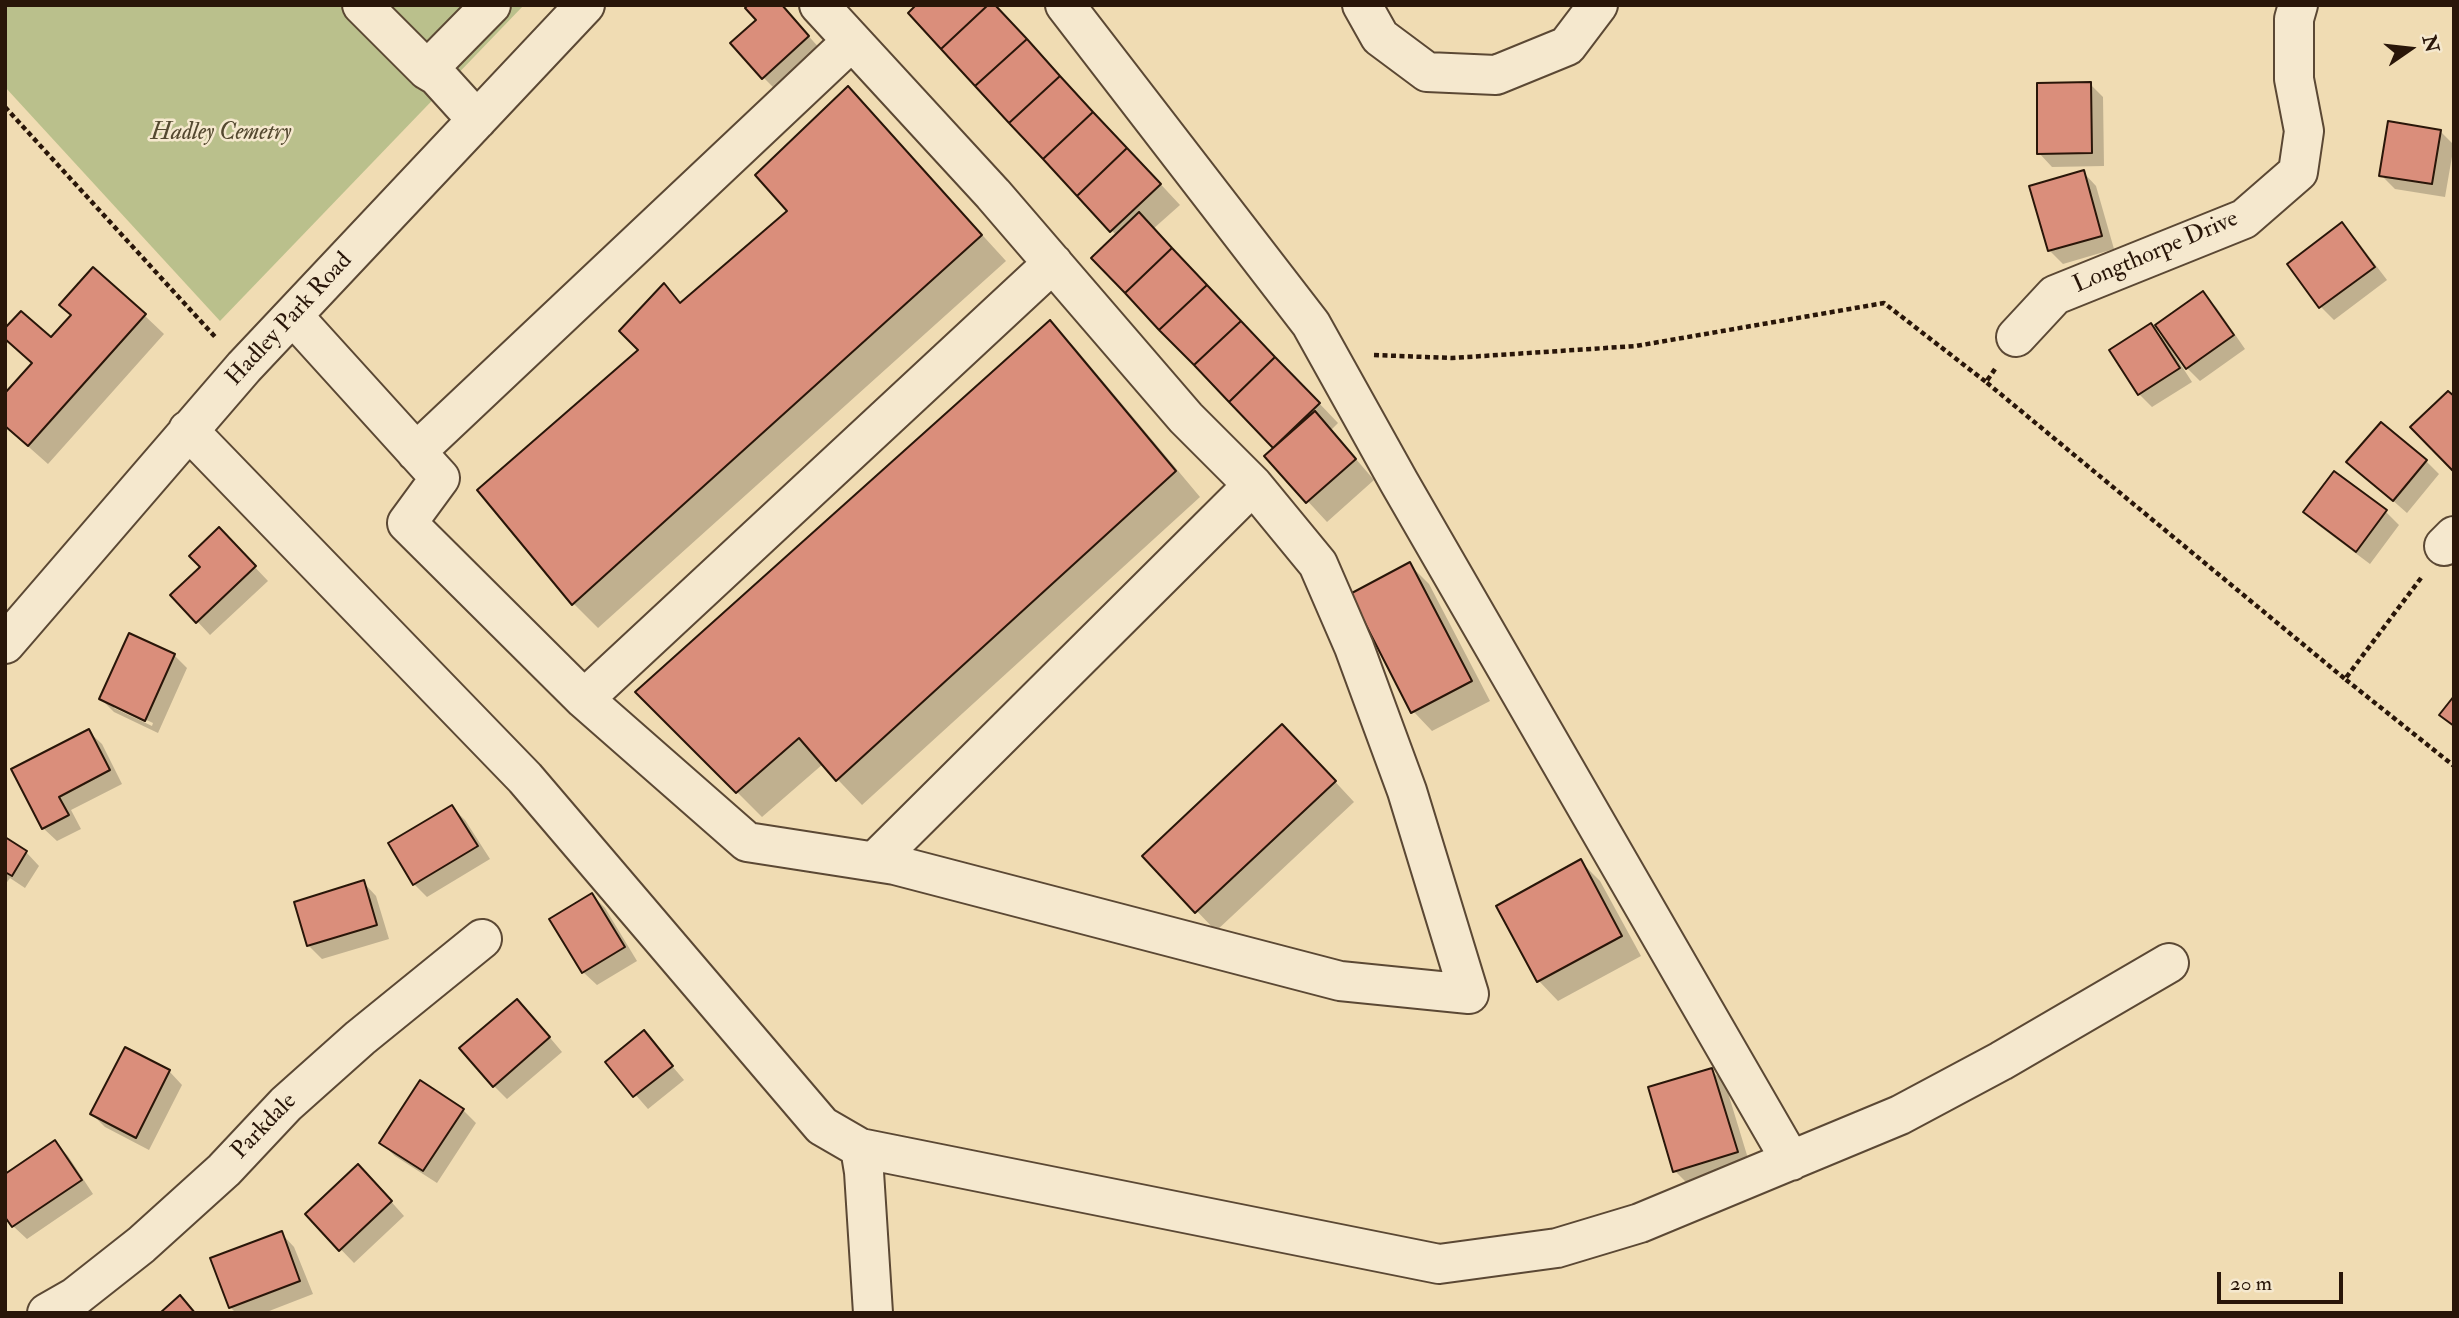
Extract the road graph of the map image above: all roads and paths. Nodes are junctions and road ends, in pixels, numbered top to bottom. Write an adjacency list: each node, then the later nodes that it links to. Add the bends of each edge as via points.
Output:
1 (362, 5): 10 (street)
2 (491, 5): 10 (street)
3 (586, 5): 12 (street, Hadley Park Road)
4 (819, 5): 9 (street)
5 (1065, 5): 31 (street, via 1311,324)
6 (1362, 5): 7 (street, via 1380,37 1427,72 1496,75 1567,46)
7 (1598, 5)
8 (2298, 5): 15 (street, Longthorpe Drive, via 2294,79 2304,131 2298,172 2244,219 2055,295)
9 (852, 41): 13 (street); 20 (street)
10 (427, 70): 12 (street, via 438,76)
11 (5, 107): 17 (path)
12 (477, 120): 14 (street, Hadley Park Road)
13 (1054, 263): 21 (street, via 1186,418); 25 (street)
14 (294, 317): 17 (street, Hadley Park Road); 20 (street)
15 (2016, 337): 18 (path)
16 (1365, 355): 18 (path, via 1452,358 1636,346 1884,303)
17 (244, 368): 19 (street, Hadley Park Road)
18 (1986, 382): 24 (path)
19 (188, 430): 23 (street, Hadley Park Road); 30 (street, via 525,778 822,1126)
20 (416, 452): 25 (street, via 440,478 407,523)
21 (1253, 485): 27 (street); 27 (street, via 1318,565 1354,647 1407,791 1469,994 1340,981)
22 (2449, 541): 24 (path)
23 (5, 645)
24 (2345, 679): 26 (path)
25 (584, 699): 27 (street, via 747,842)
26 (2454, 766)
27 (875, 861)
28 (482, 939): 32 (street, Parkdale, via 359,1038 141,1245)
29 (2169, 963): 31 (street, via 1900,1115)
30 (860, 1148): 31 (street, via 1439,1264 1557,1248 1640,1223); 33 (street)
31 (1791, 1161)
32 (47, 1313)
33 (873, 1313)

